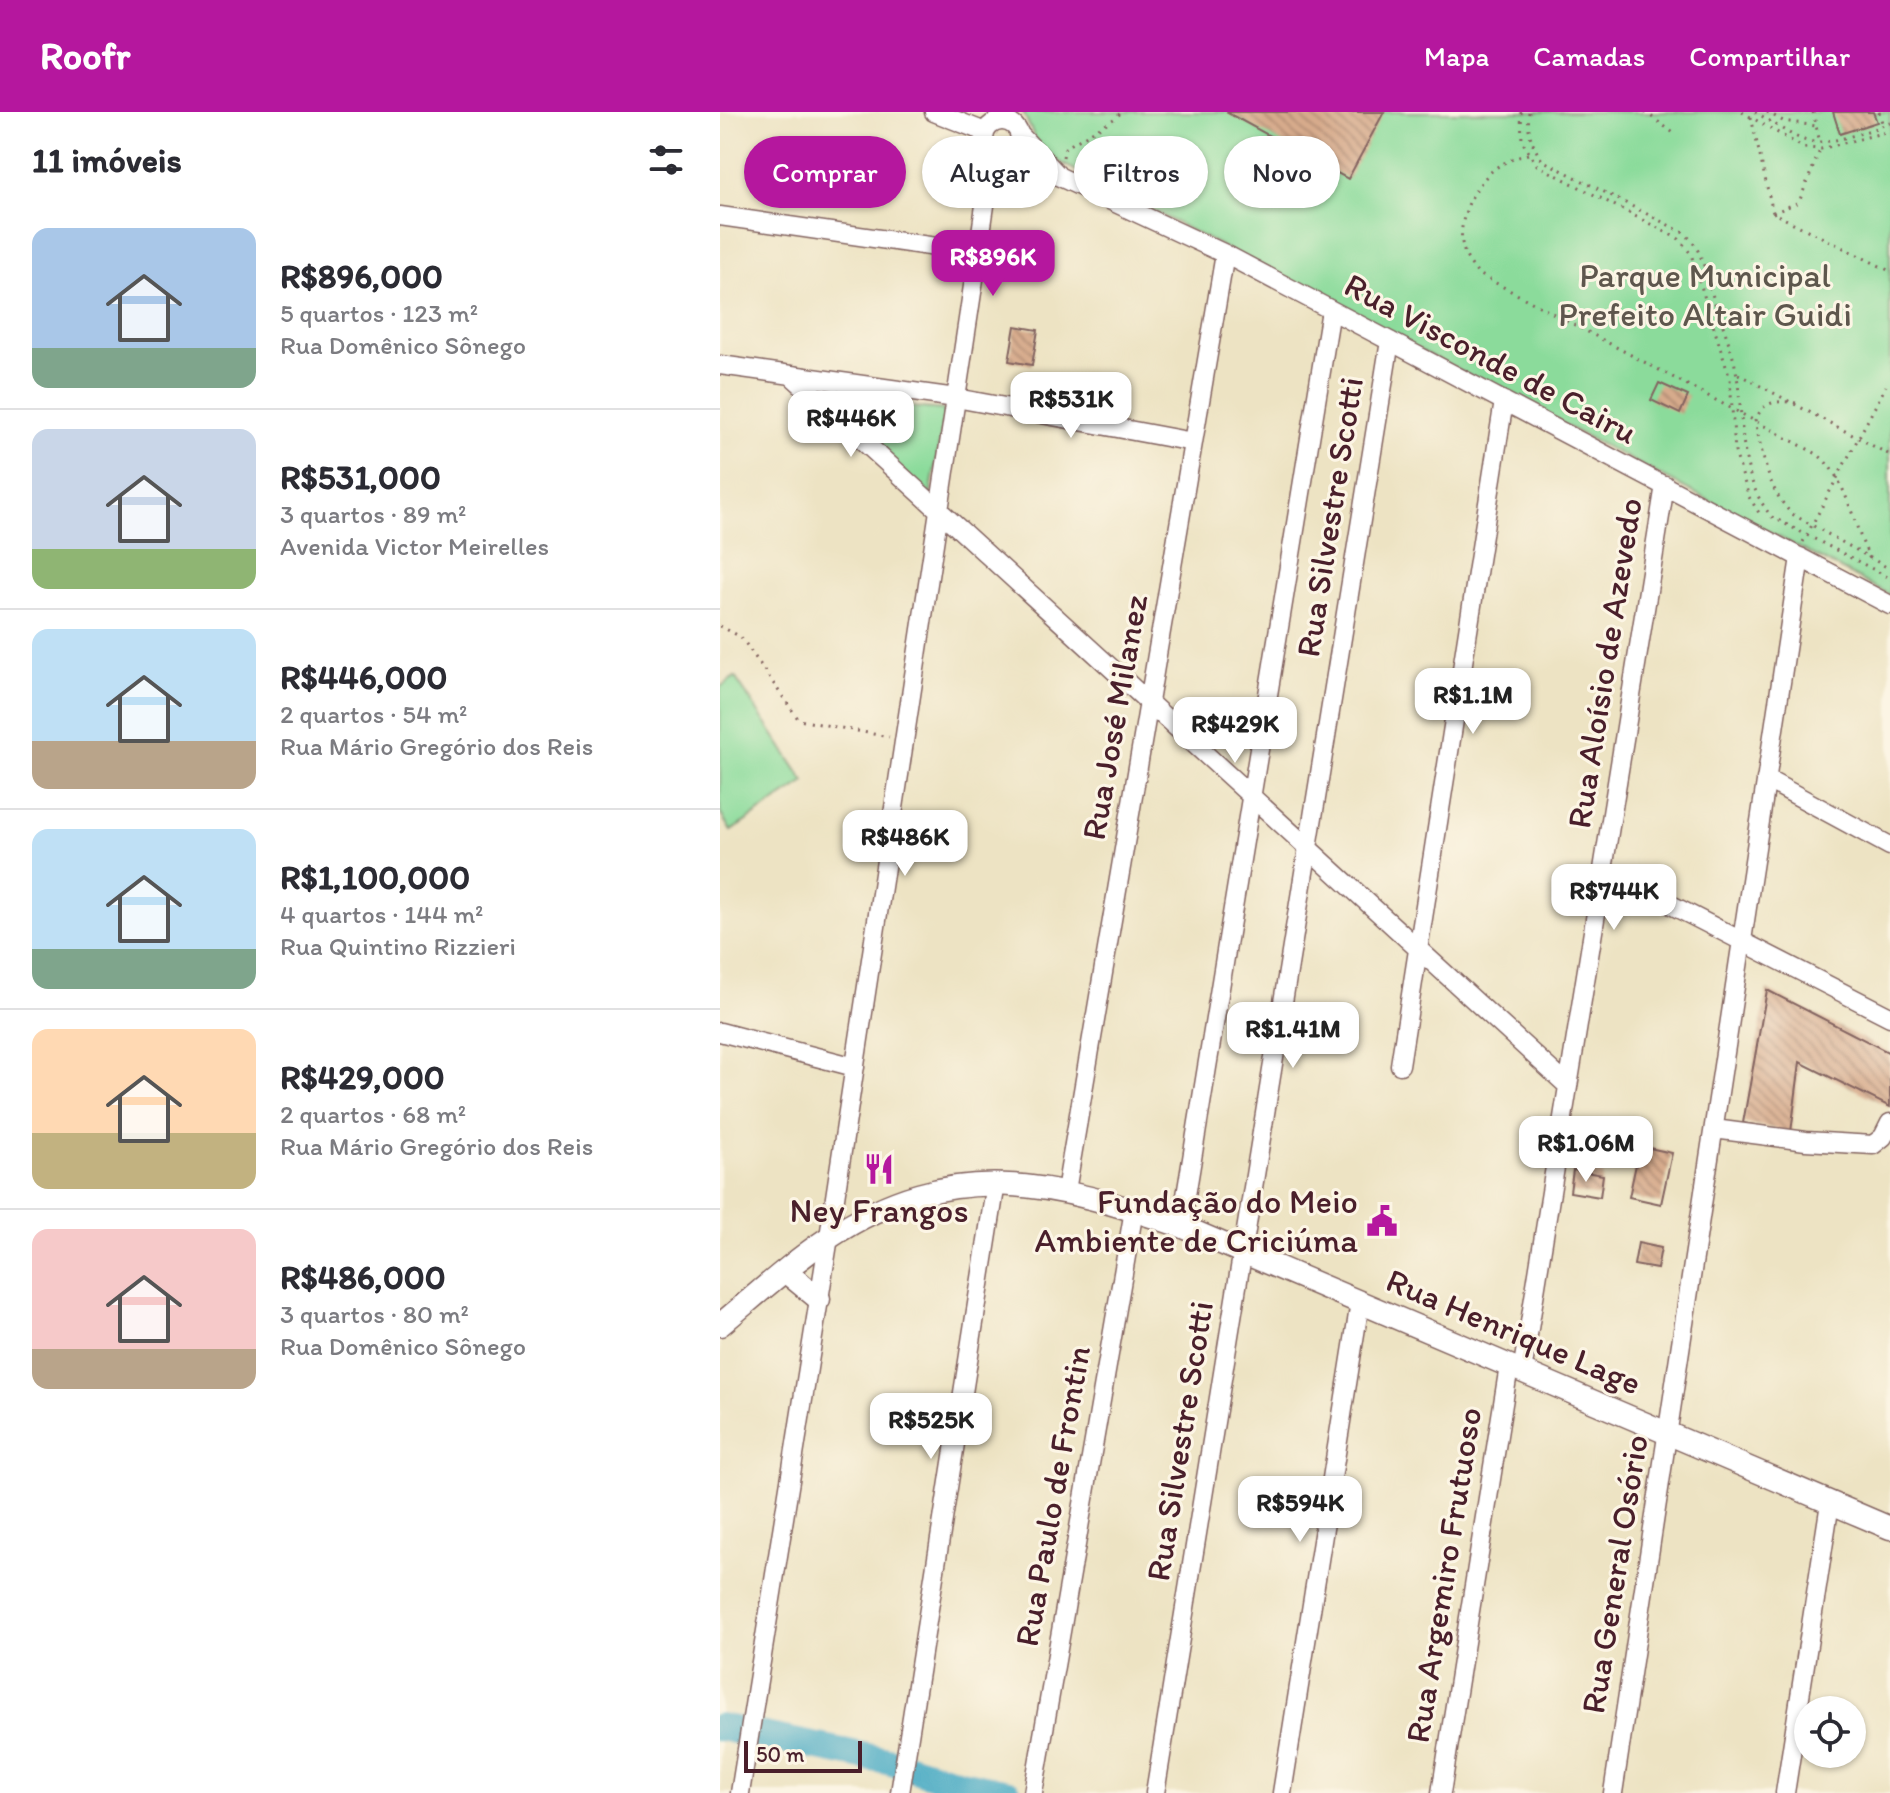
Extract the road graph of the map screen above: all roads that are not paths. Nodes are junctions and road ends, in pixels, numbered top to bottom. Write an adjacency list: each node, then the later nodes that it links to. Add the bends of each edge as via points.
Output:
1 (934, 112): 3 (street)
2 (1017, 125): 3 (street, via 1001,120)
3 (989, 129)
4 (1058, 176): 8 (street, Rua Visconde de Cairu)
5 (985, 208): 7 (street)
6 (720, 216): 7 (street)
7 (978, 253): 13 (street)
8 (1225, 254): 9 (street, Rua Visconde de Cairu); 15 (street, Rua José Milanez)
9 (1331, 310): 10 (street, Rua Visconde de Cairu); 22 (street)
10 (1390, 341): 14 (street, Rua Visconde de Cairu); 24 (street, Rua Silvestre Scotti)
11 (720, 365): 12 (street)
12 (791, 375): 13 (street); 17 (street)
13 (956, 398): 15 (street); 17 (street)
14 (1504, 401): 16 (street, Rua Visconde de Cairu); 27 (street)
15 (1193, 442): 20 (street, Rua José Milanez)
16 (1665, 485): 18 (street, Rua Visconde de Cairu); 25 (street, Rua Aloísio de Azevedo)
17 (939, 512): 20 (street); 31 (street)
18 (1800, 557): 19 (street, Rua Visconde de Cairu); 21 (street, Rua General Osório)
19 (1890, 605)
20 (1149, 704): 22 (street); 36 (street, Rua José Milanez)
21 (1766, 779): 23 (street); 26 (street, Rua General Osório)
22 (1252, 796): 24 (street); 38 (street)
23 (1890, 846)
24 (1307, 850): 27 (street); 40 (street, Rua Silvestre Scotti)
25 (1603, 870): 26 (street); 32 (street, Rua Aloísio de Azevedo)
26 (1742, 941): 28 (street); 34 (street, Rua General Osório)
27 (1418, 949): 30 (street); 32 (street)
28 (1890, 1017)
29 (720, 1032): 31 (street)
30 (1400, 1065)
31 (855, 1067): 39 (street)
32 (1568, 1086): 45 (street, Rua Aloísio de Azevedo)
33 (1890, 1123): 34 (street, via 1873,1145)
34 (1714, 1129): 46 (street, Rua General Osório)
35 (996, 1183): 36 (main road, Rua Henrique Lage); 39 (main road, Rua Henrique Lage, via 906,1199); 49 (street)
36 (1066, 1191): 37 (main road, Rua Henrique Lage)
37 (1134, 1210): 38 (main road, Rua Henrique Lage); 51 (street, Rua Paulo de Frontin)
38 (1181, 1226): 40 (main road, Rua Henrique Lage)
39 (829, 1237): 41 (main road, Rua Henrique Lage); 42 (street)
40 (1242, 1251): 43 (main road, Rua Henrique Lage); 52 (street, Rua Silvestre Scotti)
41 (785, 1271): 42 (main road); 44 (main road, Rua Henrique Lage)
42 (819, 1299): 50 (street)
43 (1360, 1302): 45 (main road, Rua Henrique Lage); 53 (street)
44 (720, 1325)
45 (1516, 1369): 46 (main road, Rua Henrique Lage); 54 (street, Rua Argemiro Frutuoso)
46 (1667, 1434): 47 (main road, Rua Henrique Lage); 55 (street, Rua General Osório)
47 (1830, 1503): 48 (main road, Rua Henrique Lage); 56 (street)
48 (1890, 1528)
49 (901, 1786)
50 (740, 1793)
51 (1033, 1793)
52 (1155, 1793)
53 (1282, 1793)
54 (1441, 1793)
55 (1613, 1793)
56 (1785, 1793)

